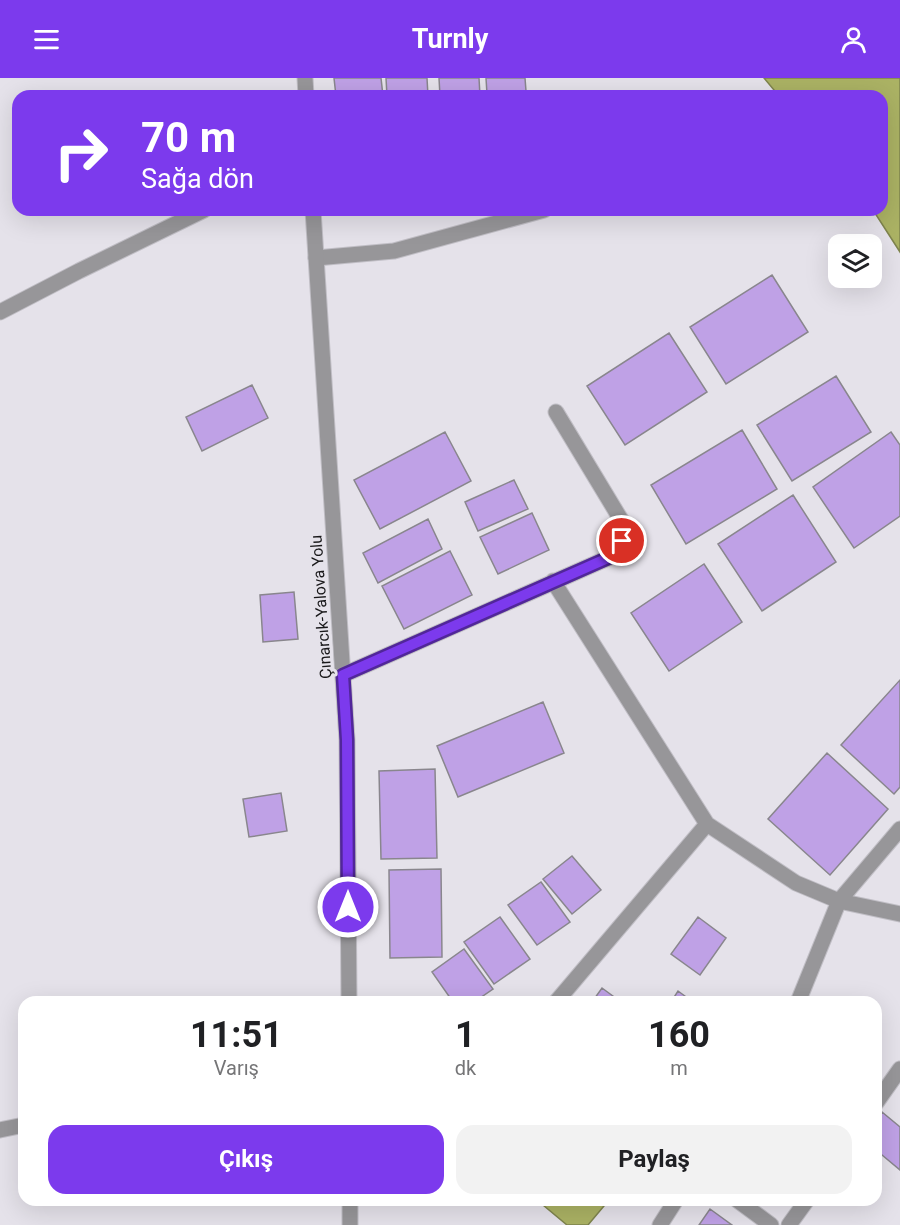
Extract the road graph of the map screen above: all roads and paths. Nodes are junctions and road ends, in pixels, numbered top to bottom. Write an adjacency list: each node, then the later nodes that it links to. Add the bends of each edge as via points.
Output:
1 (192, 216): 5 (street)
2 (313, 216): 4 (street, Çınarcık-Yalova Yolu)
3 (522, 216): 4 (street, via 394,251)
4 (316, 258): 8 (street, Çınarcık-Yalova Yolu)
5 (0, 312)
6 (556, 412): 7 (street, via 626,528 617,554)
7 (553, 581): 8 (street); 9 (street)
8 (343, 675): 13 (street, Çınarcık-Yalova Yolu)
9 (707, 824): 11 (street, via 796,883); 14 (street)
10 (900, 829): 11 (street)
11 (839, 902): 12 (street); 15 (street)
12 (900, 914)
13 (349, 996)
14 (560, 996)
15 (800, 996)
16 (900, 1069): 17 (street)
17 (882, 1094)
18 (18, 1126): 19 (street)
19 (0, 1130)
20 (350, 1206): 24 (street)
21 (672, 1206): 25 (street)
22 (744, 1206): 26 (street)
23 (803, 1206): 27 (street)
24 (350, 1225)
25 (660, 1225)
26 (771, 1225)
27 (789, 1225)

